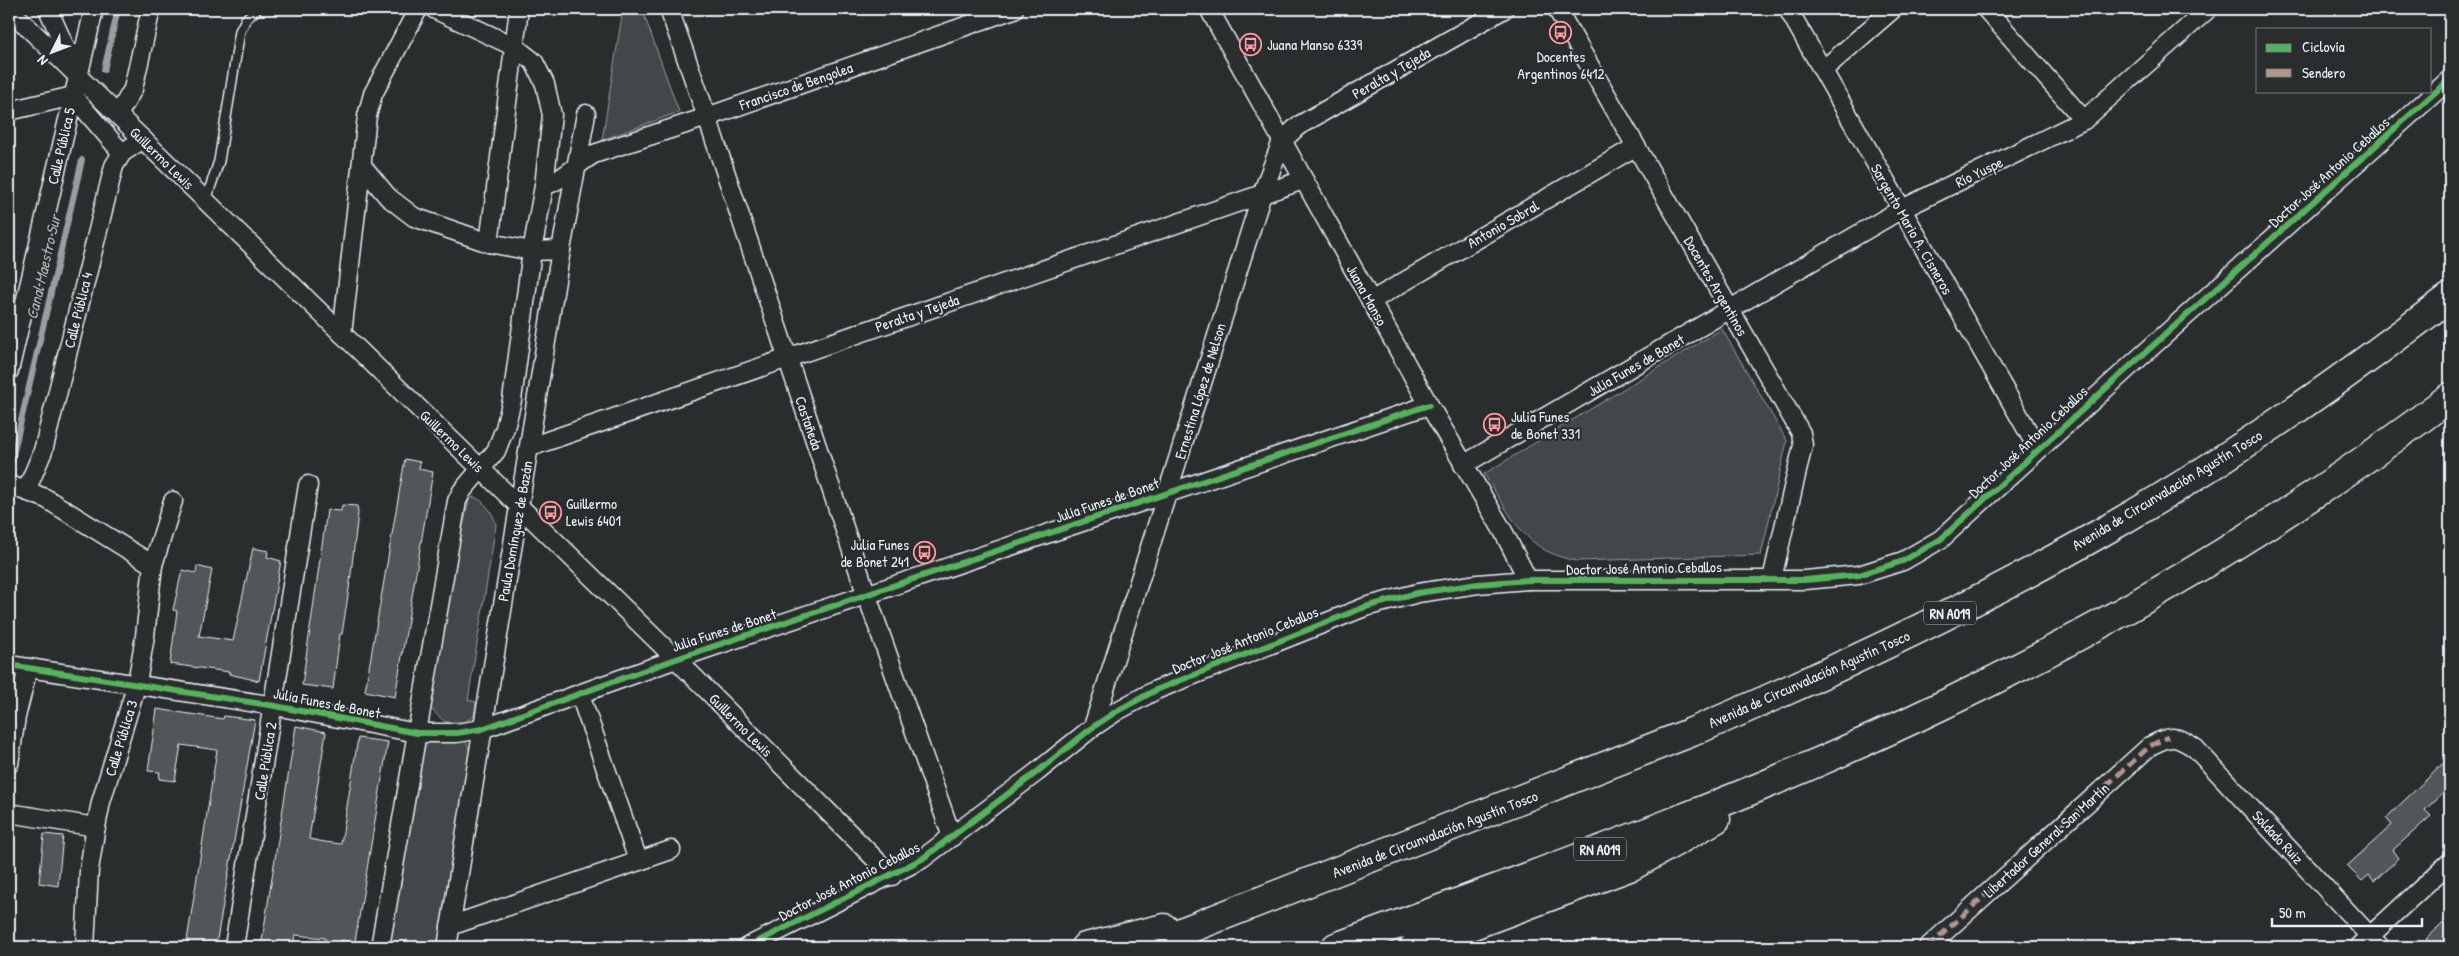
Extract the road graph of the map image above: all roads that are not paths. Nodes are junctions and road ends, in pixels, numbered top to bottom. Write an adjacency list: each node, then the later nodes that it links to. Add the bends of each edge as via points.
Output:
1 (9, 9): 20 (street, Guillermo Lewis)
2 (48, 9): 20 (street)
3 (94, 9): 20 (street, Calle Pública 5)
4 (152, 9): 25 (street, via 133,89)
5 (257, 9): 37 (lane, via 246,19 240,32 219,161)
6 (418, 9): 33 (street, via 373,94 367,116)
7 (434, 9): 18 (street)
8 (519, 9): 18 (street)
9 (669, 9): 26 (street, Castañeda)
10 (1014, 9): 26 (street, Francisco de Bengolea)
11 (1209, 9): 29 (street, Juana Manso)
12 (1504, 9): 29 (street, Peralta y Tejeda, via 1298,126)
13 (1557, 9): 30 (street, Docentes Argentinos)
14 (1788, 9): 19 (street, Sargento Mario A. Cisneros)
15 (1893, 9): 19 (street)
16 (1986, 9): 27 (street)
17 (2208, 9): 27 (street, Río Yuspe)
18 (515, 48): 35 (street, via 534,62 545,84 552,115); 39 (street)
19 (1823, 70): 38 (street, Sargento Mario A. Cisneros)
20 (77, 74): 22 (street, Calle Pública 5); 25 (street, Guillermo Lewis)
21 (2450, 80): 51 (street, Doctor José Antonio Ceballos)
22 (72, 96): 23 (street); 31 (street); 47 (street, Calle Pública 5)
23 (9, 111)
24 (586, 114): 32 (street, Paula Domínguez de Bazán)
25 (118, 115): 28 (street, Guillermo Lewis)
26 (707, 117): 32 (street, Francisco de Bengolea, via 594,154); 46 (street, Castañeda)
27 (2084, 120): 38 (street, Río Yuspe)
28 (143, 139): 31 (street); 37 (street, Guillermo Lewis)
29 (1282, 141): 34 (street, Juana Manso); 36 (street, Ernestina López de Nelson)
30 (1635, 147): 43 (street, Antonio Sobral); 44 (street, Docentes Argentinos)
31 (122, 153): 56 (street, Calle Pública 4, via 114,166 43,451)
32 (577, 163): 35 (street, Francisco de Bengolea, via 557,182); 40 (street, Paula Domínguez de Bazán)
33 (363, 167): 39 (street, via 388,197 414,217); 45 (street)
34 (1304, 180): 36 (street, Peralta y Tejeda); 43 (street, Juana Manso)
35 (544, 186): 41 (street)
36 (1262, 194): 46 (street, Peralta y Tejeda); 57 (street, Ernestina López de Nelson)
37 (206, 200): 45 (street, Guillermo Lewis)
38 (1900, 210): 44 (street, Río Yuspe); 51 (street, Sargento Mario A. Cisneros)
39 (489, 243): 41 (street)
40 (561, 250): 41 (street); 50 (street, Paula Domínguez de Bazán)
41 (532, 251): 53 (street, via 506,428 496,451)
42 (2450, 297): 83 (highway, Avenida de Circunvalación Agustín Tosco / RN A019, via 2347,374 2189,480 2071,549 1947,615 1781,694 1692,732)
43 (1371, 302): 49 (street, Juana Manso)
44 (1731, 310): 52 (street, Julia Funes de Bonet); 61 (street, Docentes Argentinos, via 1801,433 1803,446)
45 (342, 334): 53 (street, Guillermo Lewis)
46 (787, 358): 50 (street, Peralta y Tejeda); 63 (street, Castañeda)
47 (9, 371)
48 (2450, 397): 74 (highway, RN A019, via 2266,525 2115,617 1946,704)
49 (1429, 405): 52 (street, Juana Manso); 57 (street, Julia Funes de Bonet)
50 (530, 447): 59 (street, Paula Domínguez de Bazán)
51 (2038, 449): 61 (street, Doctor José Antonio Ceballos, via 1941,539 1903,561 1850,576)
52 (1463, 465): 62 (street, Juana Manso, via 1503,530)
53 (482, 470): 59 (street, Guillermo Lewis); 72 (street, via 457,501)
54 (9, 485): 56 (street)
55 (308, 485): 69 (street, Calle Pública 2)
56 (26, 491): 60 (street, via 45,498)
57 (1169, 492): 63 (street, Julia Funes de Bonet); 70 (street, Ernestina López de Nelson)
58 (173, 501): 60 (street, Calle Pública 3)
59 (519, 507): 64 (street, Guillermo Lewis); 71 (street, Paula Domínguez de Bazán)
60 (152, 565): 67 (street, Calle Pública 3)
61 (1772, 579): 62 (street, Doctor José Antonio Ceballos)
62 (1528, 580): 70 (street, Doctor José Antonio Ceballos, via 1445,588 1364,607 1156,690)
63 (867, 596): 64 (street, Julia Funes de Bonet); 78 (street, Castañeda)
64 (676, 659): 68 (street, Julia Funes de Bonet); 82 (street, Guillermo Lewis)
65 (9, 665): 66 (street, Julia Funes de Bonet)
66 (28, 668): 67 (street, Julia Funes de Bonet); 75 (street)
67 (137, 683): 69 (street, Julia Funes de Bonet); 77 (street, Calle Pública 3)
68 (580, 695): 71 (street, Julia Funes de Bonet); 80 (street)
69 (275, 706): 72 (street, Julia Funes de Bonet); 87 (street, Calle Pública 2)
70 (1093, 726): 78 (street, Doctor José Antonio Ceballos)
71 (482, 729): 72 (street, Julia Funes de Bonet); 84 (street, Paula Domínguez de Bazán)
72 (417, 734): 88 (street)
73 (2168, 737): 85 (street, Soldado Ruiz, via 2181,739 2195,748); 95 (street, Libertador General San Martín, via 2150,746)
74 (1824, 759): 93 (highway, RN A019, via 1620,842); 94 (highway, via 1632,866)
75 (9, 764)
76 (9, 813): 77 (street)
77 (96, 827): 86 (street, Calle Pública 3, via 89,870)
78 (952, 837): 82 (street, Doctor José Antonio Ceballos)
79 (672, 850): 80 (street)
80 (638, 860): 84 (street)
81 (2450, 862): 85 (street)
82 (892, 876): 90 (street, Doctor José Antonio Ceballos)
83 (1236, 911): 91 (highway); 92 (highway, Avenida de Circunvalación Agustín Tosco / RN A019)
84 (450, 926): 89 (street, Paula Domínguez de Bazán)
85 (2370, 944)
86 (85, 947)
87 (234, 947)
88 (380, 947)
89 (447, 947)
90 (747, 947)
91 (1085, 947)
92 (1143, 947)
93 (1336, 947)
94 (1414, 947)
95 (1928, 947)

